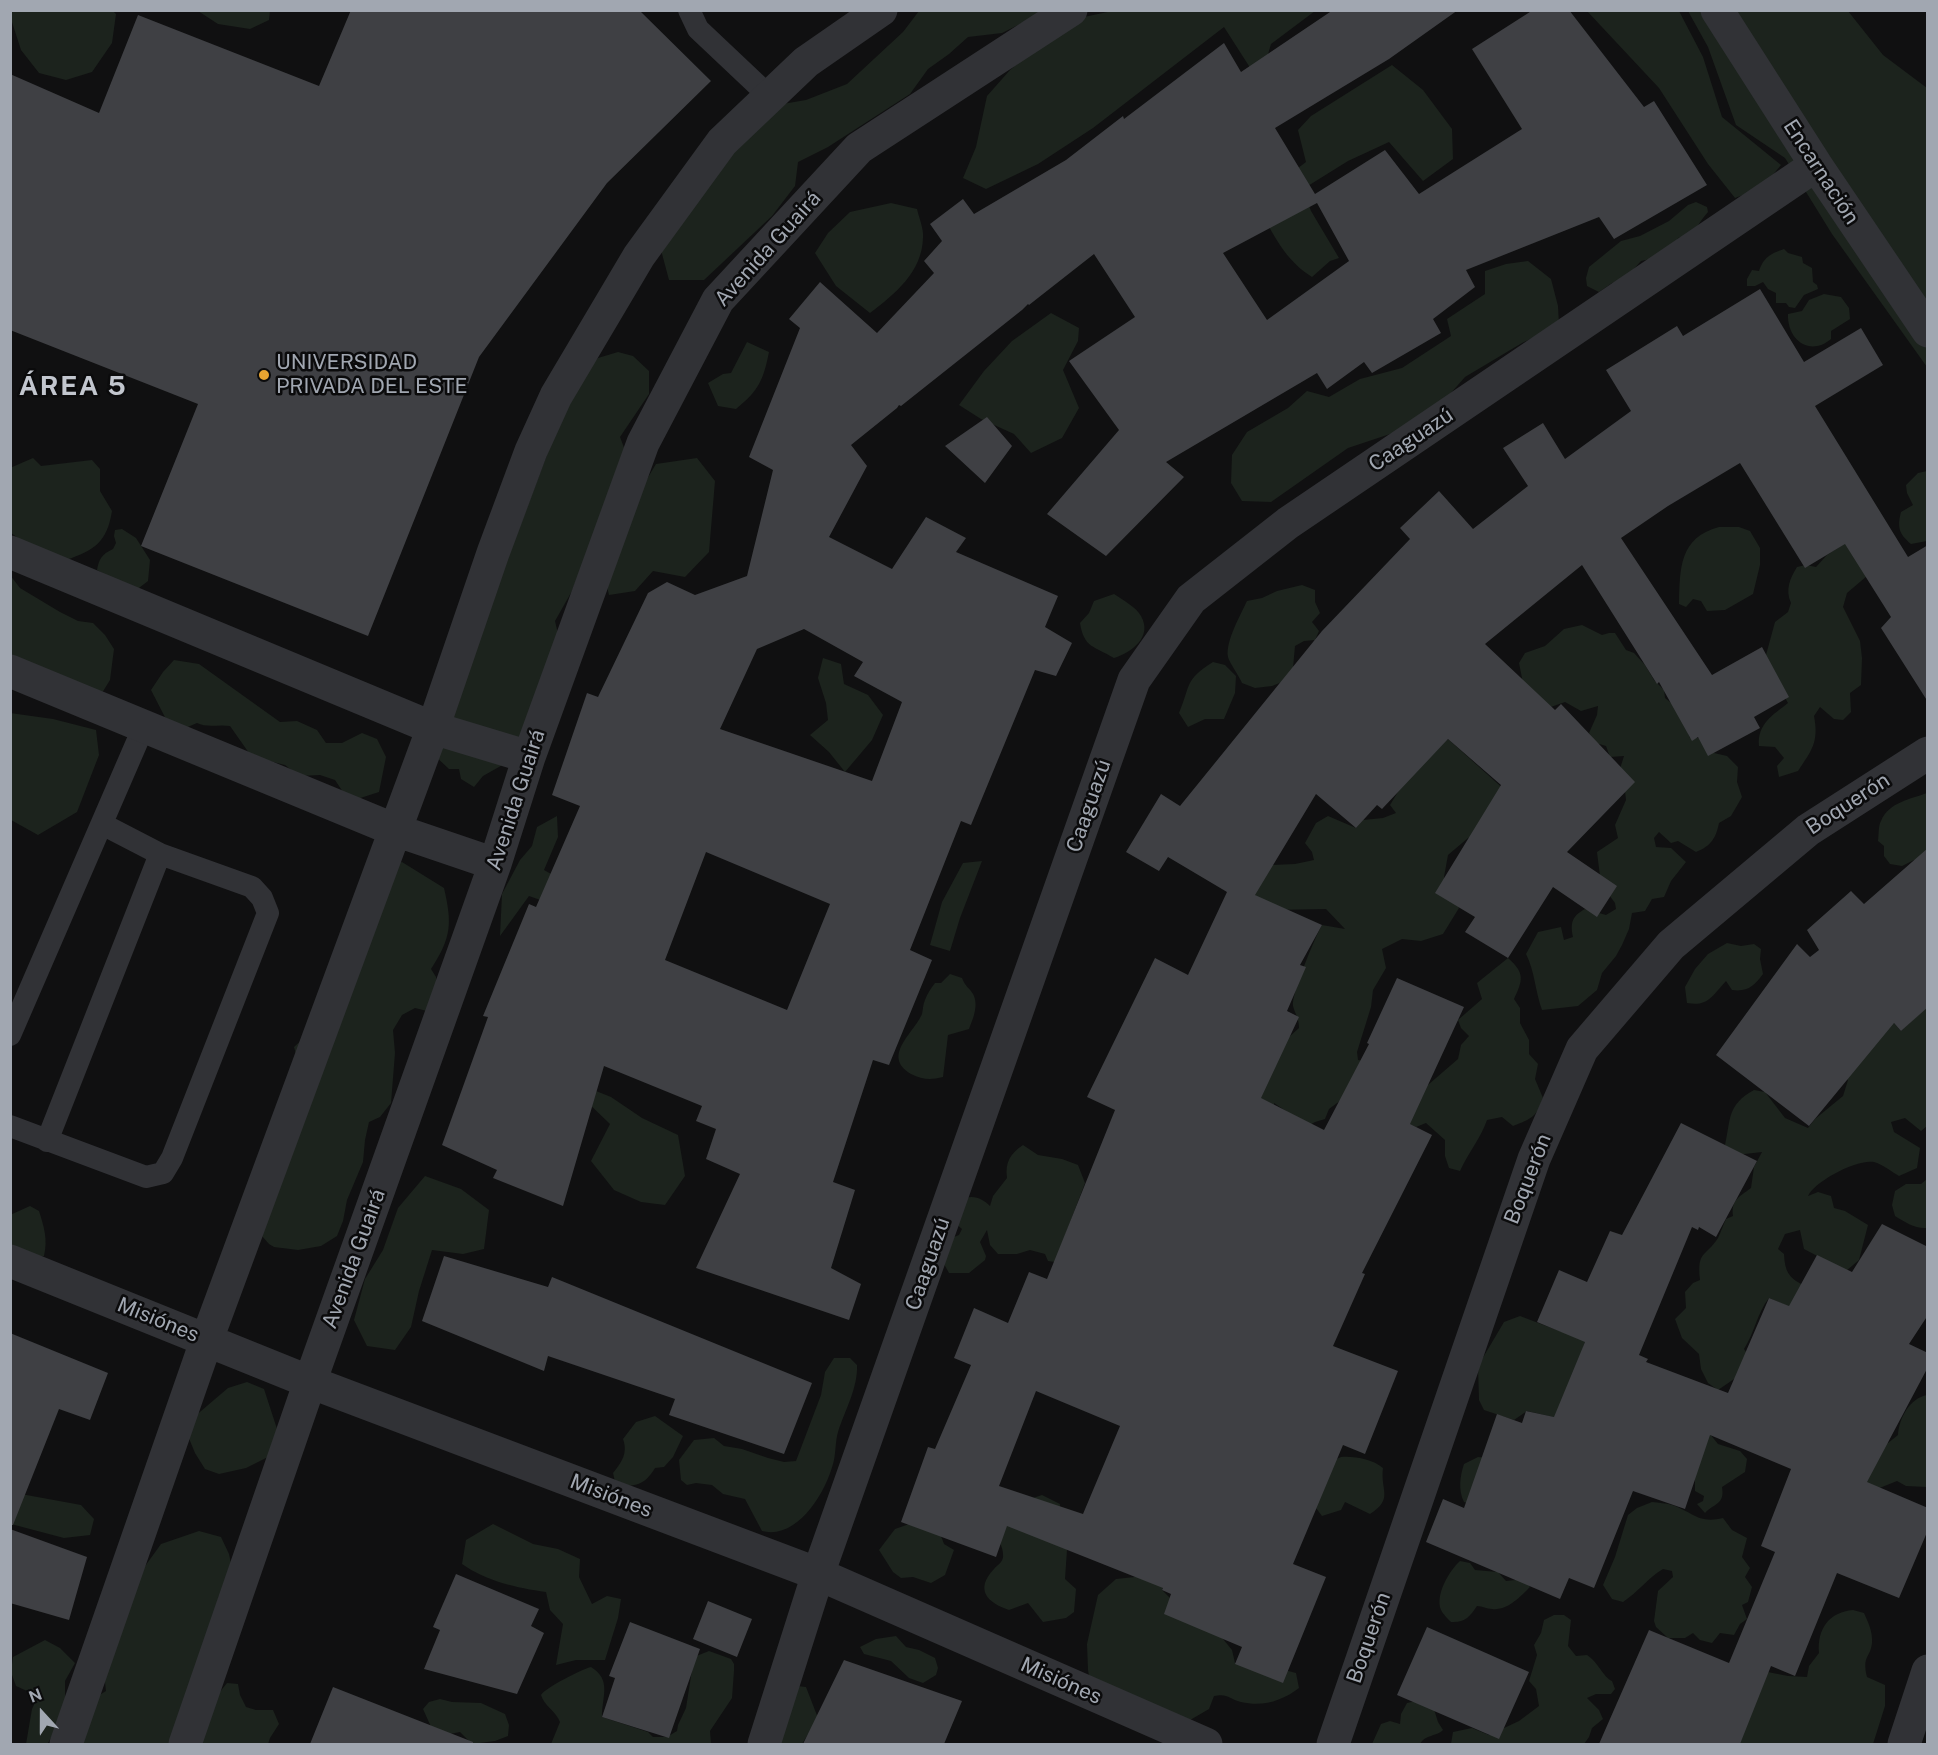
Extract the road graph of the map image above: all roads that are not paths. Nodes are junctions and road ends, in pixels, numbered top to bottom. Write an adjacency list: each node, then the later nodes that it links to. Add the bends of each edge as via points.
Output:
1 (689, 10): 5 (lane, via 698,29)
2 (881, 10): 5 (street, via 806,62)
3 (1071, 10): 13 (street, Avenida Guairá, via 859,148 718,300 643,443)
4 (1717, 10): 6 (street, Encarnación)
5 (770, 97): 11 (street, via 722,142 639,256 556,396 531,451)
6 (1816, 165): 7 (street, Encarnación); 24 (street, Caaguazú, via 1288,523 1191,598 1134,680)
7 (1928, 331)
8 (10, 552): 11 (street)
9 (10, 671): 10 (street)
10 (144, 726): 14 (lane); 15 (street)
11 (433, 728): 13 (street); 15 (street)
12 (1928, 753): 30 (street, Boquerón, via 1808,830 1671,945 1582,1049 1534,1159)
13 (529, 757): 17 (street, Avenida Guairá)
14 (102, 824): 16 (lane); 18 (lane)
15 (395, 830): 17 (street); 22 (street)
16 (160, 854): 20 (lane); 20 (lane, via 252,888 262,898 268,913 172,1158 163,1173 146,1176)
17 (495, 864): 23 (street, Avenida Guairá)
18 (10, 1035)
19 (10, 1126): 20 (lane)
20 (47, 1141)
21 (10, 1261): 22 (street, Misiónes)
22 (207, 1339): 23 (street, Misiónes); 26 (street)
23 (309, 1382): 24 (street, Misiónes); 27 (street, Avenida Guairá)
24 (819, 1574): 28 (street, Caaguazú); 29 (street, Misiónes)
25 (1928, 1671): 31 (street)
26 (66, 1744)
27 (185, 1744)
28 (764, 1744)
29 (1206, 1744)
30 (1333, 1744)
31 (1904, 1744)

